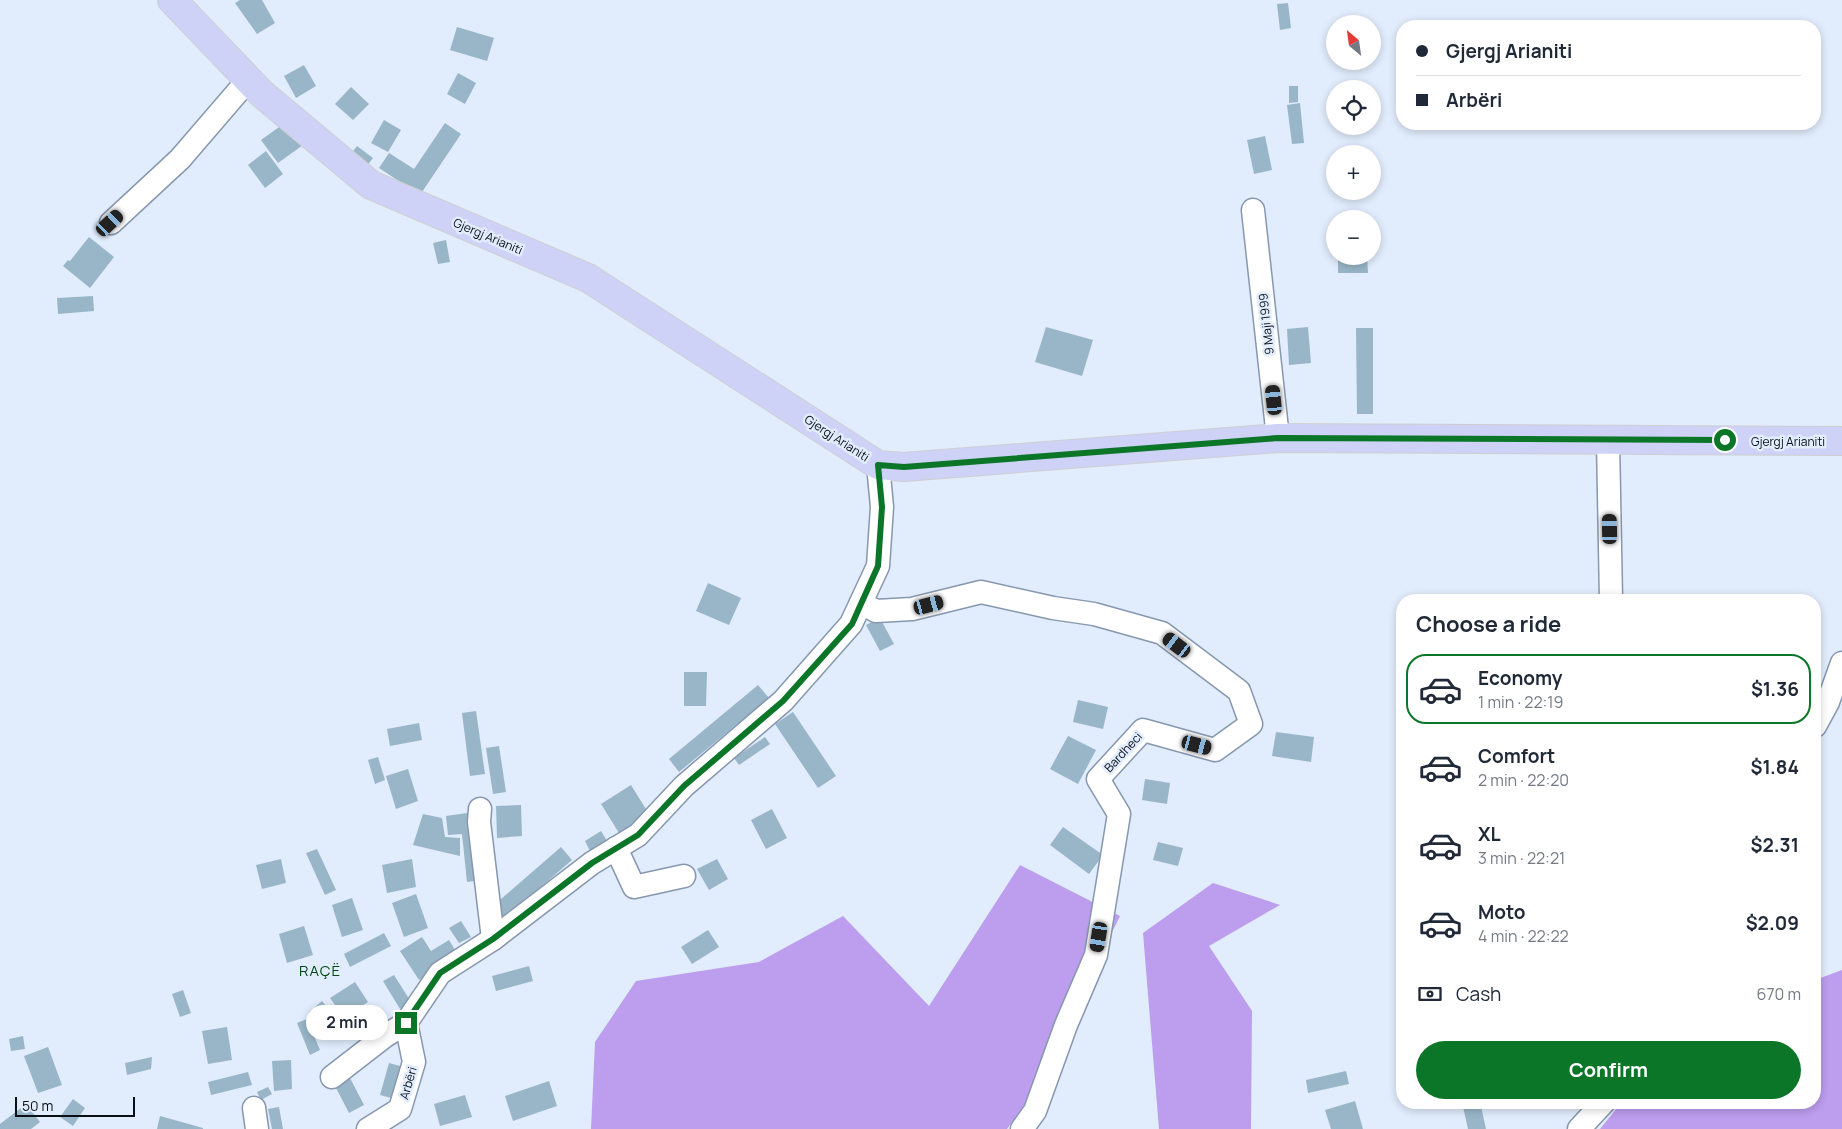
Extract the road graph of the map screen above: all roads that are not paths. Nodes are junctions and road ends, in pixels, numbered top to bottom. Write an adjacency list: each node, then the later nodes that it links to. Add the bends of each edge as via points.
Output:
1 (172, 0): 2 (main road, Gjergj Arianiti)
2 (248, 80): 4 (street, via 180,159); 8 (main road, Gjergj Arianiti, via 371,186 588,278)
3 (1253, 210): 5 (street, 9 Maji 1999)
4 (110, 223)
5 (1278, 438): 6 (main road, Gjergj Arianiti); 8 (main road, Gjergj Arianiti, via 904,467)
6 (1608, 440): 7 (main road, Gjergj Arianiti); 9 (street)
7 (1842, 441)
8 (878, 465): 10 (street, via 882,507 878,566)
9 (1610, 594)
10 (861, 603): 14 (street, via 852,624 783,701 684,786 638,835); 21 (street, Bardheci, via 876,611 912,610 981,592 1094,614 1162,633 1239,691 1251,724 1215,750 1142,730 1098,778 1119,814 1096,955 1035,1111)
11 (1842, 664): 12 (street)
12 (1821, 715)
13 (480, 809): 16 (street)
14 (616, 848): 15 (street, via 634,886); 16 (street)
15 (684, 876)
16 (493, 939): 17 (street, via 440,973)
17 (406, 1023): 18 (street); 20 (street, Arbëri, via 414,1062 400,1109)
18 (332, 1077)
19 (1598, 1109): 22 (street)
20 (368, 1129)
21 (1022, 1129)
22 (1579, 1129)

